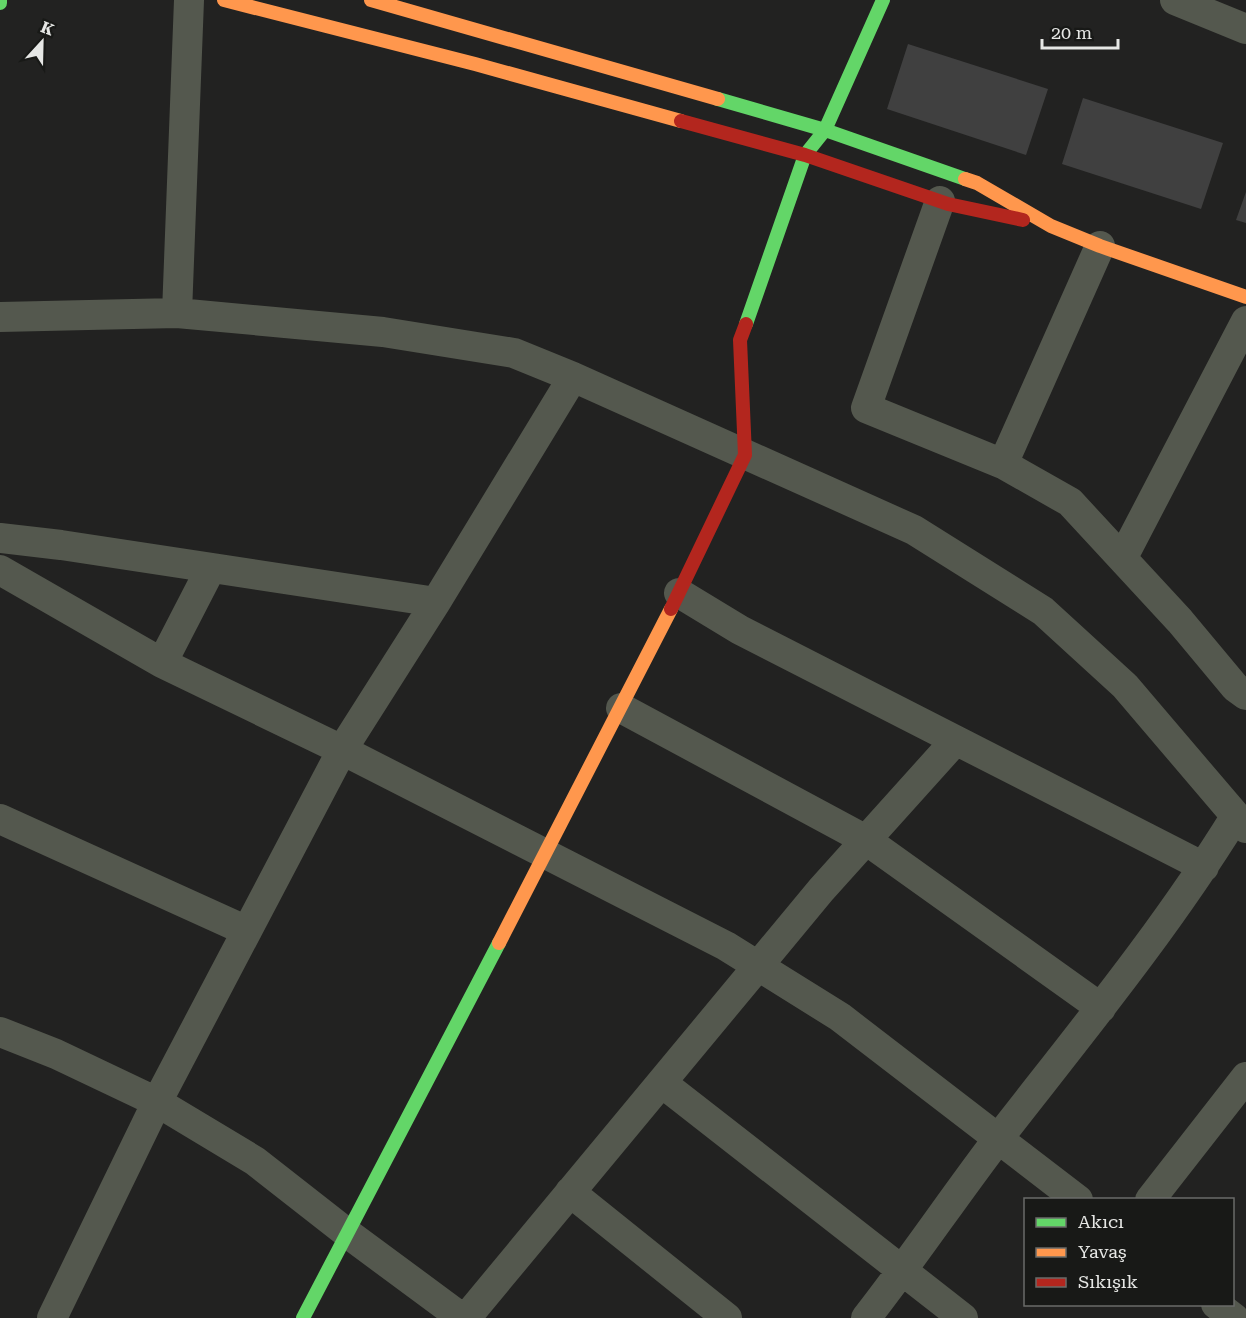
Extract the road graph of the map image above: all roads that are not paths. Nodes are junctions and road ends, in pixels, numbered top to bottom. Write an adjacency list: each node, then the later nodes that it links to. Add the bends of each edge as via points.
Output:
1 (189, 0): 13 (street)
2 (224, 0): 8 (main road)
3 (371, 0): 7 (main road)
4 (883, 0): 7 (main road)
5 (1175, 0): 6 (street)
6 (1246, 29)
7 (825, 130): 8 (main road); 10 (main road, via 977,183)
8 (805, 155): 9 (main road); 17 (main road, via 740,340)
9 (940, 201): 10 (main road); 18 (street, via 866,408)
10 (1051, 225): 11 (main road)
11 (1100, 246): 12 (main road); 18 (street)
12 (1246, 297)
13 (177, 313): 14 (street); 16 (street, via 383,332 514,353)
14 (0, 317)
15 (1246, 321): 20 (street)
16 (573, 377): 17 (street); 24 (street)
17 (745, 455): 23 (main road); 31 (street, via 914,530 1043,610 1125,687)
18 (1003, 464): 20 (street, via 1070,502)
19 (0, 538): 21 (street)
20 (1122, 557): 26 (street)
21 (211, 568): 24 (street); 25 (street)
22 (0, 570): 25 (street)
23 (680, 593): 27 (main road); 28 (street, via 740,630)
24 (436, 602): 29 (street)
25 (162, 663): 29 (street)
26 (1242, 683)
27 (621, 708): 32 (street); 33 (main road)
28 (955, 741): 32 (street); 34 (street)
29 (342, 750): 33 (street); 35 (street)
30 (0, 819): 35 (street)
31 (1241, 822): 34 (street)
32 (866, 840): 36 (street); 37 (street)
33 (546, 855): 36 (street); 46 (main road)
34 (1204, 867): 37 (street)
35 (247, 931): 41 (street)
36 (759, 966): 40 (street); 42 (street, via 840,1017)
37 (1101, 1008): 42 (street)
38 (0, 1033): 41 (street, via 56,1054)
39 (1246, 1077): 45 (street)
40 (662, 1083): 43 (street); 47 (street)
41 (156, 1102): 46 (street, via 255,1161); 49 (street)
42 (999, 1138): 44 (street); 47 (street)
43 (570, 1192): 51 (street); 52 (street)
44 (1075, 1198)
45 (1152, 1198)
46 (347, 1233): 50 (main road); 51 (street)
47 (903, 1272): 53 (street); 54 (street)
48 (1217, 1306): 55 (street)
49 (52, 1318)
50 (303, 1318)
51 (464, 1318)
52 (727, 1318)
53 (866, 1318)
54 (963, 1318)
55 (1234, 1318)

